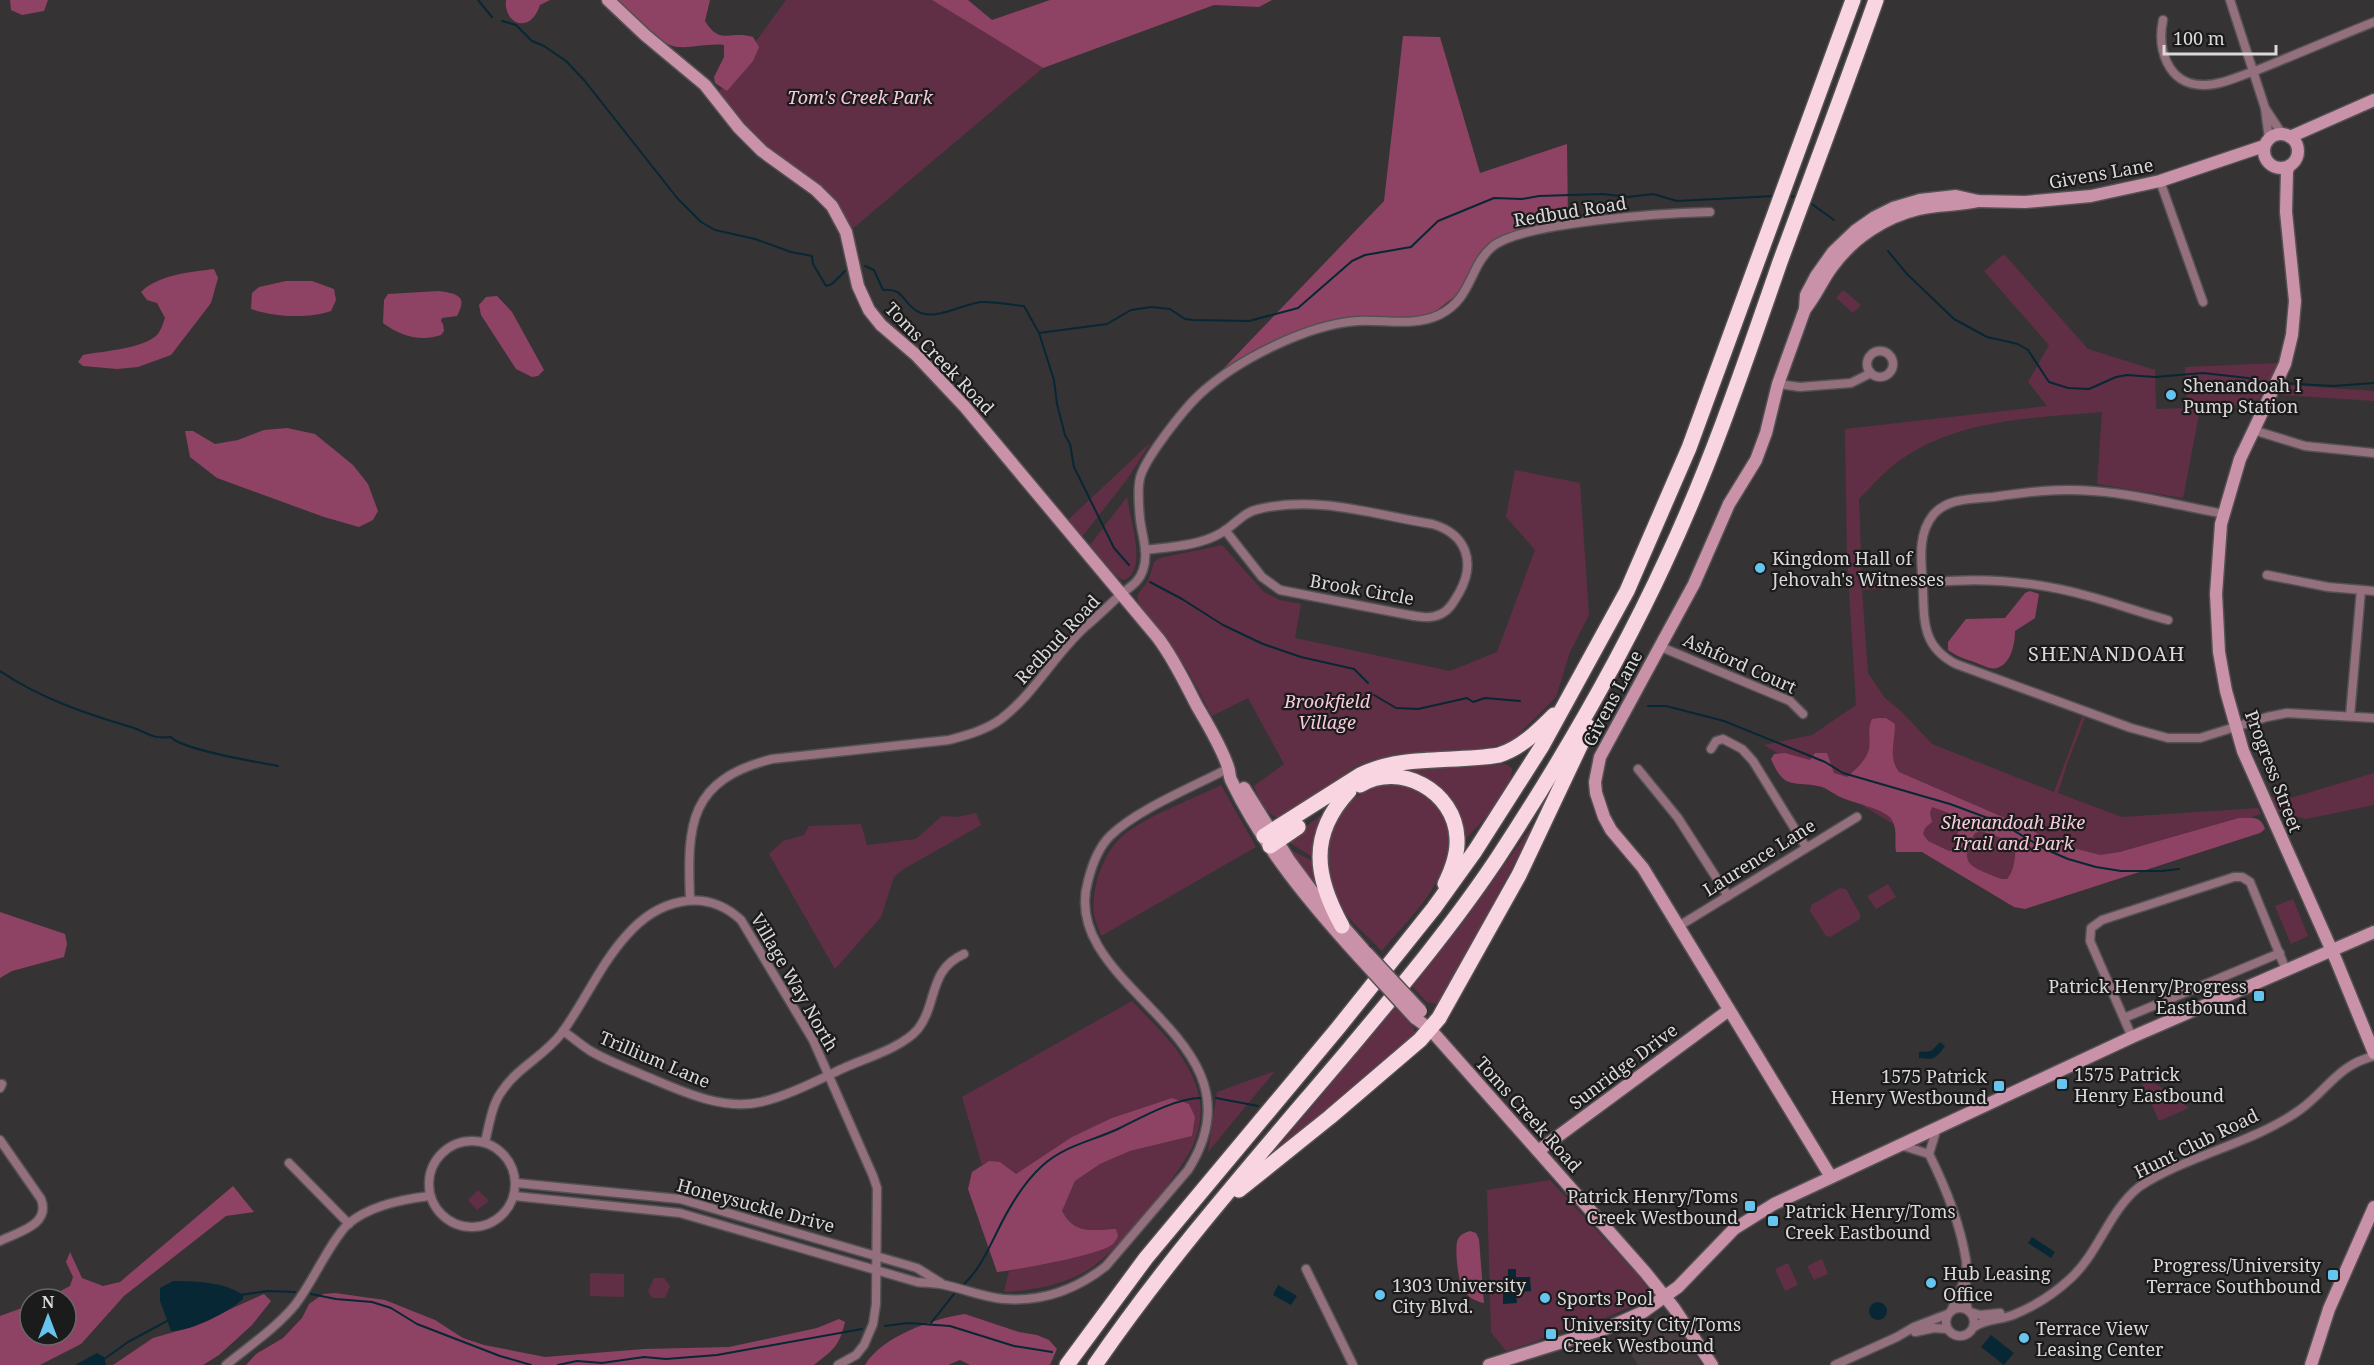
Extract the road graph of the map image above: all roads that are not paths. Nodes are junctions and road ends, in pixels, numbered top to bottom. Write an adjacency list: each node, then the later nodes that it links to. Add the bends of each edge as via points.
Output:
1 (608, 0): 32 (street, Toms Creek Road, via 705,85 762,152 832,206 846,232 858,286 868,310 966,407)
2 (1853, 0): 36 (highway, via 1689,448 1627,591)
3 (1876, 0): 35 (highway, via 1710,456 1667,558)
4 (2230, 0): 7 (street)
5 (2163, 20): 7 (street, via 2163,55 2178,78 2205,86)
6 (2374, 22): 7 (street)
7 (2252, 72): 9 (street)
8 (2374, 100): 10 (street)
9 (2265, 108): 11 (street); 12 (street)
10 (2326, 120): 11 (street); 13 (street)
11 (2286, 135): 12 (street); 13 (street)
12 (2266, 142): 14 (street, Givens Lane); 15 (street)
13 (2298, 150): 16 (street)
14 (2227, 159): 15 (street, Givens Lane); 17 (street, Givens Lane)
15 (2269, 163): 16 (street, via 2278,168); 19 (street, Progress Street)
16 (2289, 166): 19 (street, Progress Street)
17 (2160, 181): 20 (street); 22 (street, Givens Lane, via 2070,199 2018,202 1956,196 1927,198 1875,217 1828,259 1806,295 1805,309)
18 (1710, 212): 27 (street, Redbud Road, via 1651,214 1512,236 1491,248 1463,295 1440,315 1414,321 1369,320 1332,325 1238,365 1191,403 1144,467 1138,492)
19 (2286, 212): 23 (street, Progress Street, via 2294,322 2281,372)
20 (2203, 302)
21 (1870, 373): 22 (street, via 1851,383 1800,387)
22 (1778, 384): 34 (street, Givens Lane, via 1756,460 1729,504 1702,568)
23 (2253, 430): 24 (street, via 2305,446); 25 (street, Progress Street)
24 (2374, 453)
25 (2224, 514): 29 (street, via 2083,490 2037,491 1951,502 1936,512 1924,532); 40 (street, Progress Street, via 2217,557 2217,636)
26 (1225, 530): 26 (street, Brook Circle, via 1260,508 1341,507 1445,529 1462,545 1468,573 1445,612 1430,617 1409,615 1280,590 1262,577); 27 (street, Brook Circle, via 1201,540)
27 (1145, 550): 32 (street, Redbud Road, via 1141,576)
28 (2267, 575): 30 (street)
29 (1923, 583): 33 (street, via 1974,580 2040,585); 40 (street, via 1930,640 1956,664 2160,737 2200,738)
30 (2361, 590): 31 (street); 38 (street)
31 (2374, 591)
32 (1121, 594): 42 (street, Toms Creek Road, via 1172,659); 49 (street, Redbud Road, via 1082,630 1027,695 1000,720 977,732 949,740 772,759 727,776 704,799 693,821)
33 (2168, 620)
34 (1661, 647): 37 (street, Ashford Court, via 1790,702); 52 (street, Givens Lane, via 1603,750 1595,782 1611,830 1643,867)
35 (1610, 671): 61 (highway, via 1529,855 1445,1009); 78 (highway, via 1544,787 1451,922 1392,999)
36 (1572, 694): 46 (highway, via 1529,738 1506,752 1376,768); 50 (highway, via 1524,775)
37 (1803, 714)
38 (2350, 716): 39 (street); 40 (street, via 2287,713)
39 (2374, 718)
40 (2236, 728): 54 (street, Progress Street, via 2268,810)
41 (1711, 749): 47 (street, via 1723,739 1749,756)
42 (1229, 768): 46 (street, Toms Creek Road, via 1236,774); 85 (street, Honeysuckle Drive, via 1124,824 1097,854 1086,885 1088,924 1097,944 1186,1049 1199,1070 1209,1113 1199,1153 1106,1266 1072,1288 1049,1296 1002,1299)
43 (1638, 769): 48 (street, via 1678,818)
44 (1349, 791): 46 (highway); 50 (highway, via 1368,780 1403,777 1421,783 1446,804 1454,820 1456,855); 51 (highway, via 1327,824 1320,852 1325,891)
45 (1857, 817): 47 (street, Laurence Lane)
46 (1270, 839): 51 (street, Toms Creek Road); 57 (street, Toms Creek Road, via 1305,896)
47 (1806, 846): 48 (street, Laurence Lane)
48 (1728, 896): 52 (street, Laurence Lane)
49 (690, 899): 62 (street, via 651,914 627,935); 65 (street, Village Way North, via 714,902 741,920 813,1040)
50 (1434, 908): 95 (highway, via 1146,1258)
51 (1342, 926): 57 (street, Toms Creek Road)
52 (1679, 926): 59 (street, Givens Lane)
53 (2374, 932): 54 (street)
54 (2332, 951): 58 (street); 64 (street, Progress Street)
55 (2280, 953): 58 (street); 60 (street); 60 (street, via 2250,882 2242,877 2102,920 2091,928 2090,941)
56 (964, 954): 65 (street, Trillium Lane, via 942,971 917,1030 905,1040)
57 (1363, 955): 61 (street, Toms Creek Road, bridge)
58 (2286, 970): 63 (street)
59 (1729, 1010): 70 (street, Sunridge Drive); 73 (street, Givens Lane)
60 (2124, 1018): 63 (street)
61 (1430, 1029): 70 (street, Toms Creek Road); 78 (highway, via 1330,1117)
62 (563, 1031): 65 (street, Trillium Lane, via 612,1062 711,1100 760,1102); 68 (street, via 501,1092)
63 (2133, 1037): 66 (street)
64 (2374, 1054): 87 (street, Hunt Club Road, via 2348,1066 2308,1103 2281,1121 2139,1187 2122,1204 2081,1269 2055,1291)
65 (829, 1075): 81 (street, Village Way North, via 877,1188)
66 (1937, 1128): 69 (street); 71 (street)
67 (0, 1140): 80 (street, via 44,1207 37,1223)
68 (485, 1142): 74 (street, via 507,1158); 75 (street, via 458,1143 437,1158 429,1176)
69 (1900, 1145): 71 (street); 73 (street)
70 (1538, 1151): 86 (street, Toms Creek Road)
71 (1929, 1154): 84 (street, via 1956,1223)
72 (289, 1163): 79 (street)
73 (1831, 1177): 86 (street, via 1742,1223)
74 (516, 1183): 76 (street); 81 (street, Honeysuckle Drive, via 680,1199)
75 (430, 1196): 76 (street, via 445,1219 472,1228 498,1219); 79 (street, via 387,1205)
76 (514, 1196): 83 (street, Honeysuckle Drive, via 680,1213)
77 (2374, 1207): 101 (street, via 2329,1309)
78 (1214, 1210): 96 (highway)
79 (349, 1224): 93 (street, via 295,1305)
80 (0, 1241)
81 (877, 1256): 83 (street, Village Way North); 85 (street, Honeysuckle Drive, via 917,1268)
82 (1306, 1269): 97 (street)
83 (876, 1271): 85 (street, Honeysuckle Drive, via 917,1282); 94 (street, Village Way North, via 875,1313 869,1336 856,1355)
84 (1966, 1277): 88 (street); 89 (street)
85 (944, 1284)
86 (1665, 1297): 98 (street, via 1618,1324); 99 (street, Toms Creek Road)
87 (2027, 1307): 88 (street, Hunt Club Road, via 1984,1315); 90 (street, Hunt Club Road)
88 (1969, 1311): 89 (street, via 1958,1308); 90 (street)
89 (1950, 1312): 91 (street, via 1945,1321); 92 (street)
90 (1974, 1327): 91 (street, via 1961,1337)
91 (1947, 1329): 92 (street)
92 (1897, 1336): 100 (street)
93 (226, 1365)
94 (838, 1365)
95 (1067, 1365)
96 (1095, 1365)
97 (1353, 1365)
98 (1489, 1365)
99 (1712, 1365)
100 (1835, 1365)
101 (2311, 1365)

